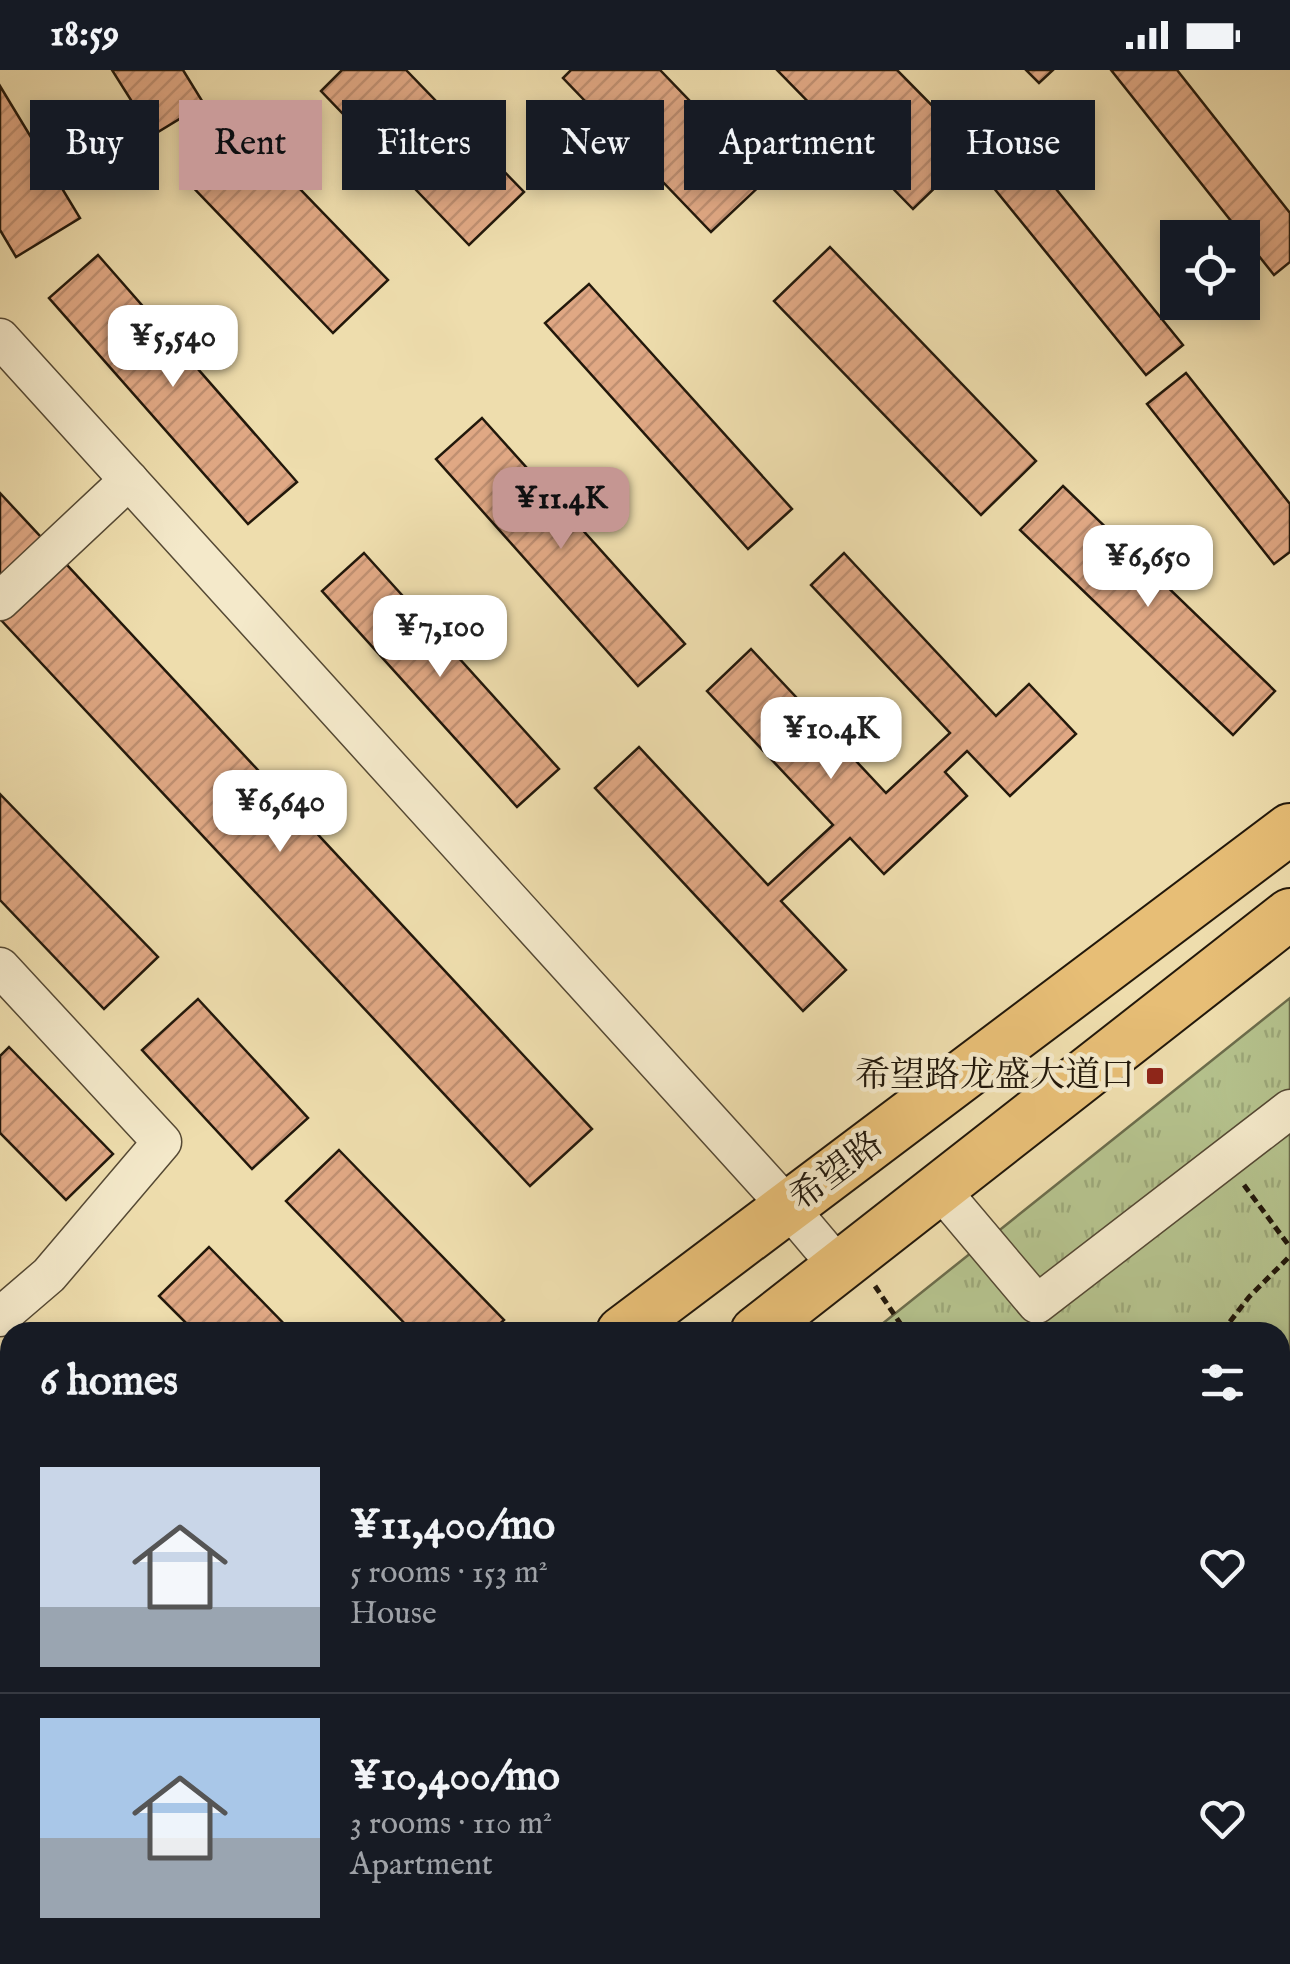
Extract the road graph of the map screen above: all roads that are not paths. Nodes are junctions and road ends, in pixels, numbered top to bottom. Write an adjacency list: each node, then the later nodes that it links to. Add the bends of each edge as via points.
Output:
1 (0, 338): 2 (street)
2 (128, 480): 3 (street); 9 (street)
3 (0, 601)
4 (1290, 828): 9 (main road, 希望路)
5 (1290, 914): 8 (main road)
6 (0, 966): 11 (street, via 162,1142 49,1276)
7 (1290, 1109): 8 (street, via 1038,1304)
8 (940, 1188): 10 (main road)
9 (789, 1208): 10 (street); 12 (main road, 希望路)
10 (846, 1260): 13 (main road)
11 (0, 1317)
12 (635, 1322)
13 (768, 1322)

